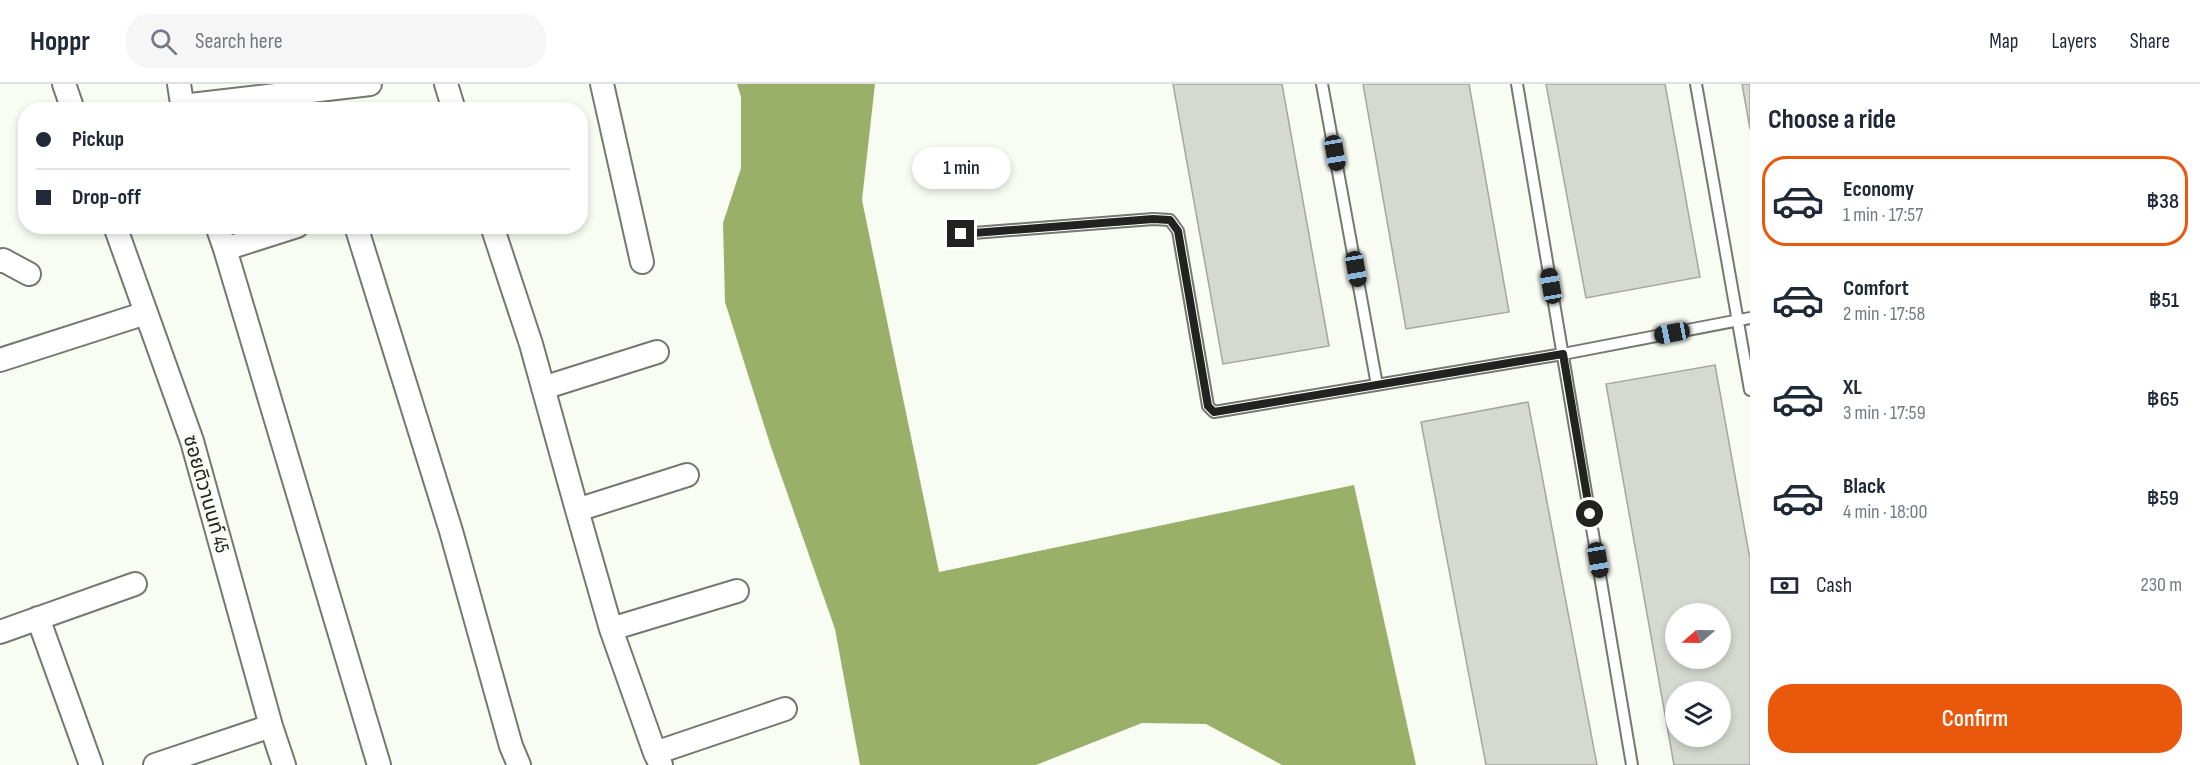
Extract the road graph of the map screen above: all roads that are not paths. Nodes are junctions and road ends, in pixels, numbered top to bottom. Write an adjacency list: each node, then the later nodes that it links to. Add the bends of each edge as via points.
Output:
1 (64, 84): 10 (street)
2 (179, 84): 11 (street)
3 (370, 84): 9 (street)
4 (446, 84): 13 (street)
5 (602, 84): 22 (street)
6 (1322, 84): 30 (lane)
7 (1517, 84): 28 (lane)
8 (1696, 84): 26 (lane)
9 (300, 88): 12 (street)
10 (71, 102)
11 (182, 102)
12 (218, 102)
13 (452, 102)
14 (118, 234): 24 (street, ซอยติวานนท์ 45)
15 (220, 234): 20 (street)
16 (272, 234): 20 (street)
17 (358, 234): 47 (street)
18 (495, 234): 31 (street)
19 (961, 234): 30 (lane, via 1170,220 1178,231 1210,410)
20 (225, 249): 46 (street)
21 (0, 261): 23 (street)
22 (642, 262)
23 (29, 274)
24 (146, 313): 29 (street); 41 (street, ซอยติวานนท์ 45, via 192,441)
25 (1750, 318): 26 (lane)
26 (1738, 320): 28 (lane); 32 (lane)
27 (657, 352): 31 (street)
28 (1563, 354): 30 (lane); 48 (lane)
29 (0, 360)
30 (1377, 385)
31 (543, 388): 34 (street)
32 (1750, 390)
33 (687, 475): 34 (street)
34 (577, 510): 38 (street)
35 (135, 584): 37 (street)
36 (737, 591): 38 (street)
37 (38, 618): 39 (street); 43 (street)
38 (611, 629): 42 (street)
39 (0, 632)
40 (785, 709): 42 (street)
41 (271, 726): 44 (street); 45 (street, ซอยติวานนท์ 45)
42 (658, 759)
43 (91, 765)
44 (155, 765)
45 (284, 765)
46 (379, 765)
47 (519, 765)
48 (1632, 765)

